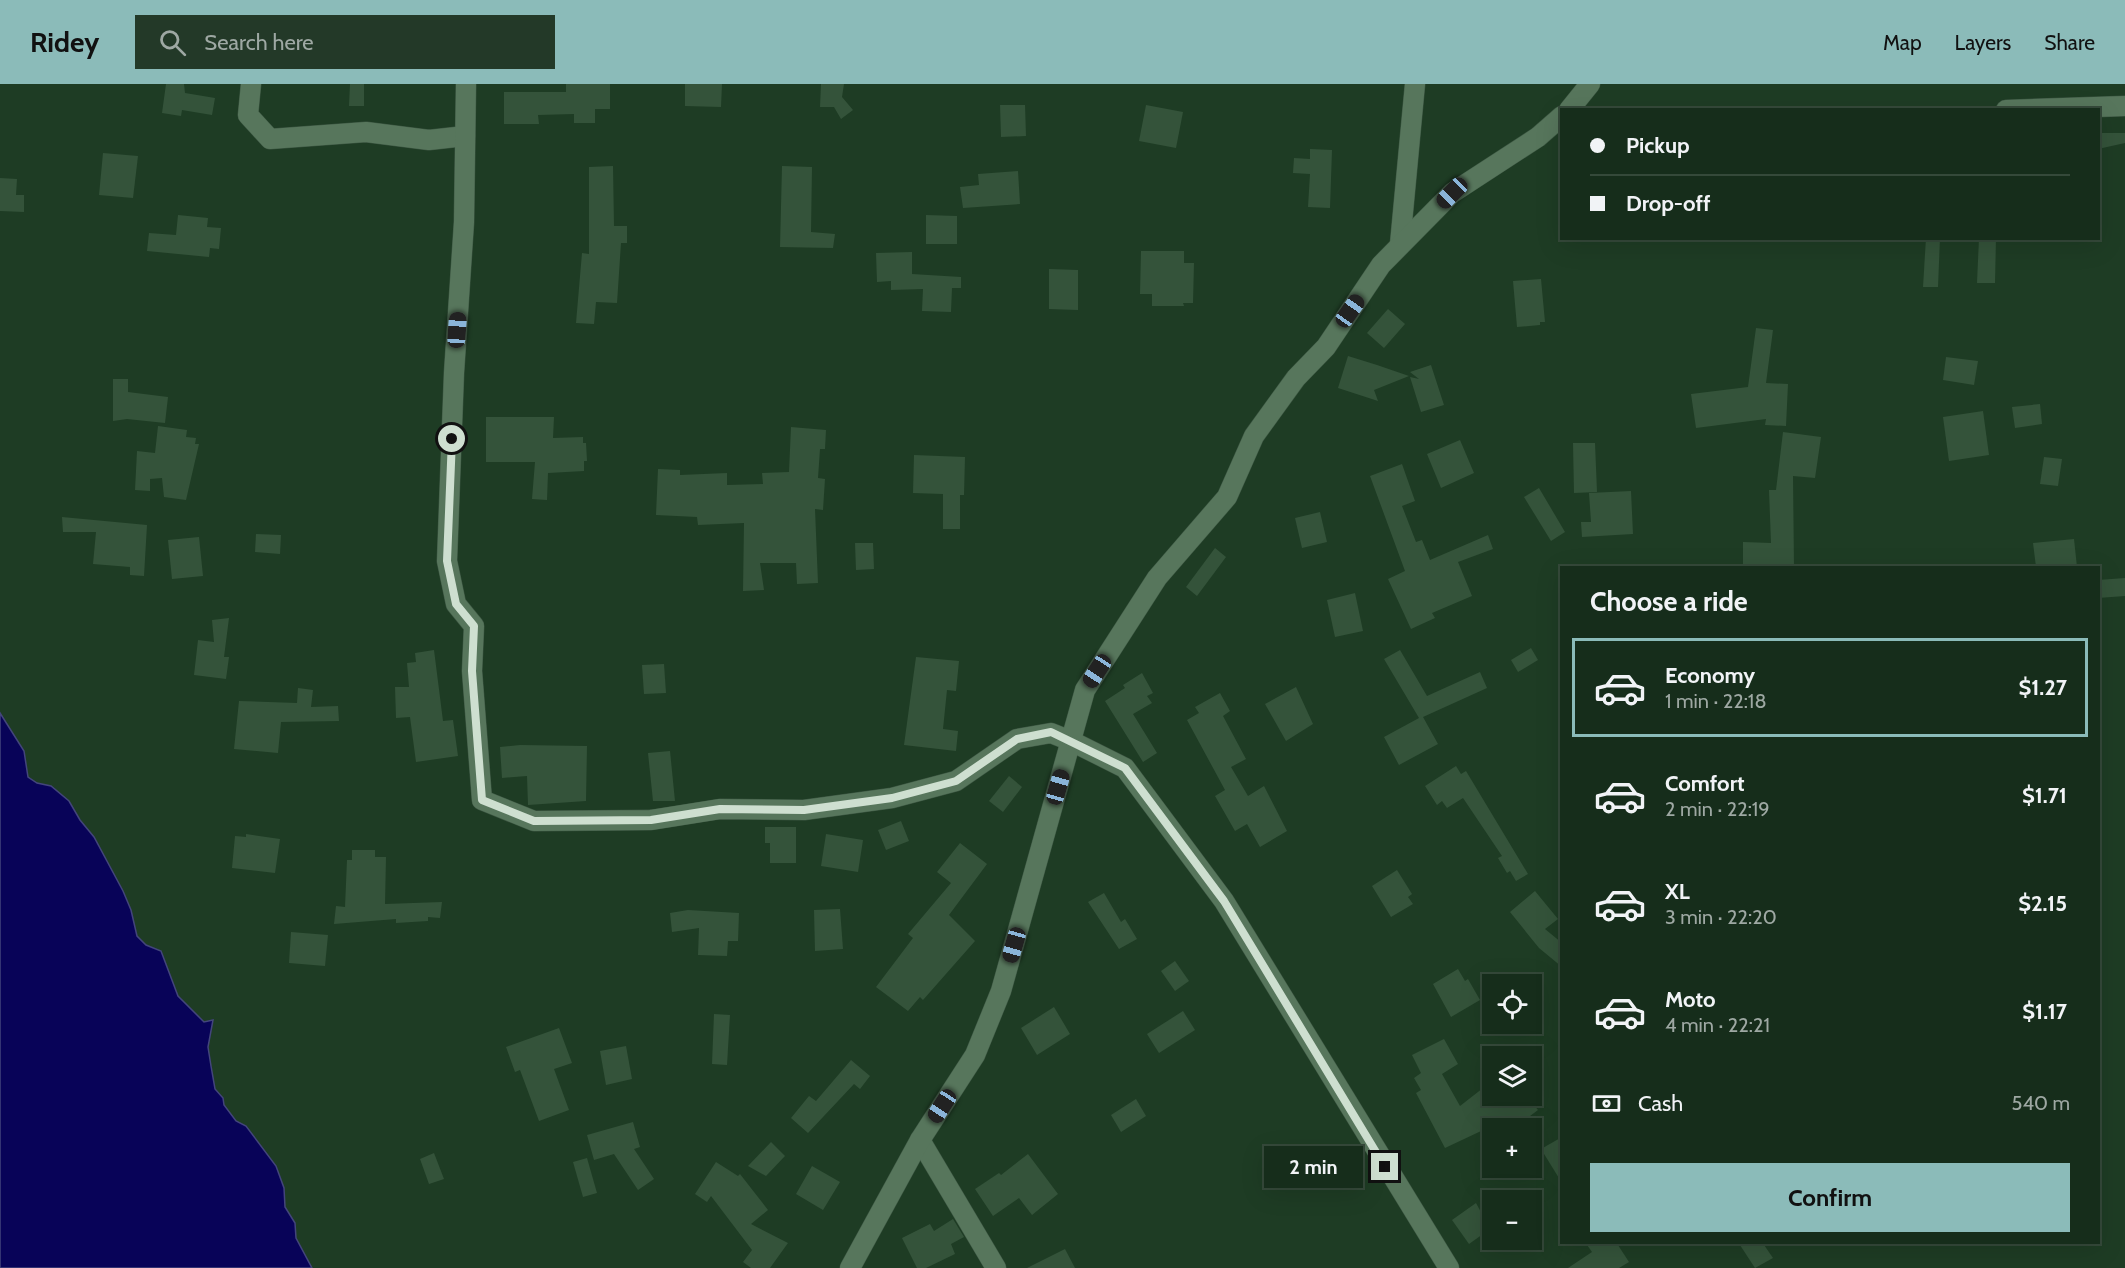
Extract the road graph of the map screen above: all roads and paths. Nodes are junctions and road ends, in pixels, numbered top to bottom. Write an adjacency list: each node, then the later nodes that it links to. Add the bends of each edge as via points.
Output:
1 (251, 84): 10 (street, via 248,115 270,140 366,132 429,140)
2 (466, 84): 10 (street)
3 (1414, 84): 12 (street)
4 (1590, 84): 6 (street)
5 (2125, 106): 7 (street)
6 (1571, 108)
7 (2066, 108)
8 (1560, 118): 11 (street)
9 (1560, 135): 11 (street)
10 (465, 136): 13 (street, via 447,561 456,604 474,626 472,671 482,800 534,821 651,820 720,809 804,810 892,798 956,781 1017,739 1051,732)
11 (1539, 137): 12 (street, via 1452,193)
12 (1400, 244): 13 (street, via 1254,436 1227,498 1157,578 1085,690)
13 (1071, 741): 14 (street, via 1001,991 975,1055); 17 (street, via 1125,768 1224,901)
14 (920, 1140): 15 (street); 16 (street)
15 (850, 1268)
16 (996, 1268)
17 (1449, 1268)

